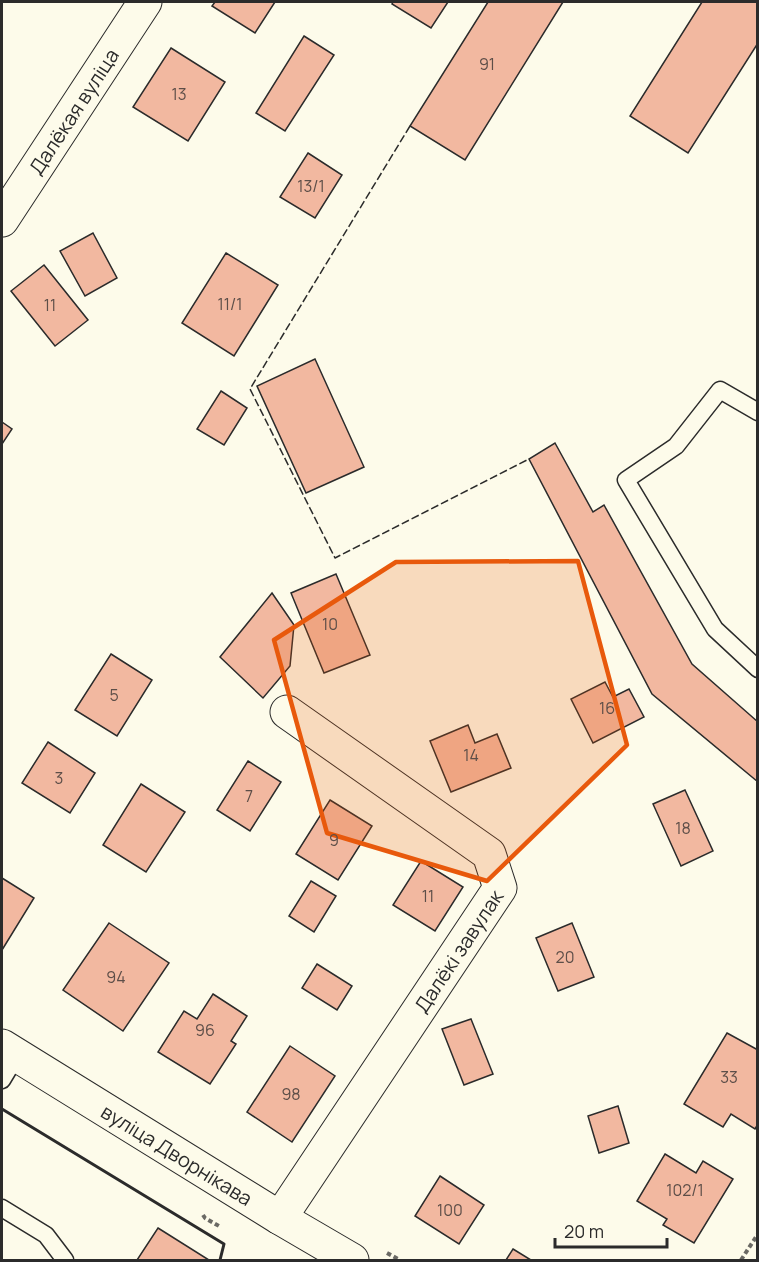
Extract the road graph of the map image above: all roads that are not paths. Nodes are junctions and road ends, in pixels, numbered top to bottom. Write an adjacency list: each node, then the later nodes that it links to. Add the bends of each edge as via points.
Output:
1 (145, 2): 2 (street, Далёкая вуліца)
2 (2, 220)
3 (758, 412): 4 (lane, via 720,390 676,446 626,480 715,629)
4 (758, 669)
5 (287, 712): 8 (street, Далёкі завулак, via 489,854 500,888)
6 (7, 1060): 8 (street, вуліца Дворнікава)
7 (2, 1208): 9 (lane, via 45,1235)
8 (280, 1218): 10 (street, вуліца Дворнікава)
9 (66, 1260)
10 (352, 1260)

